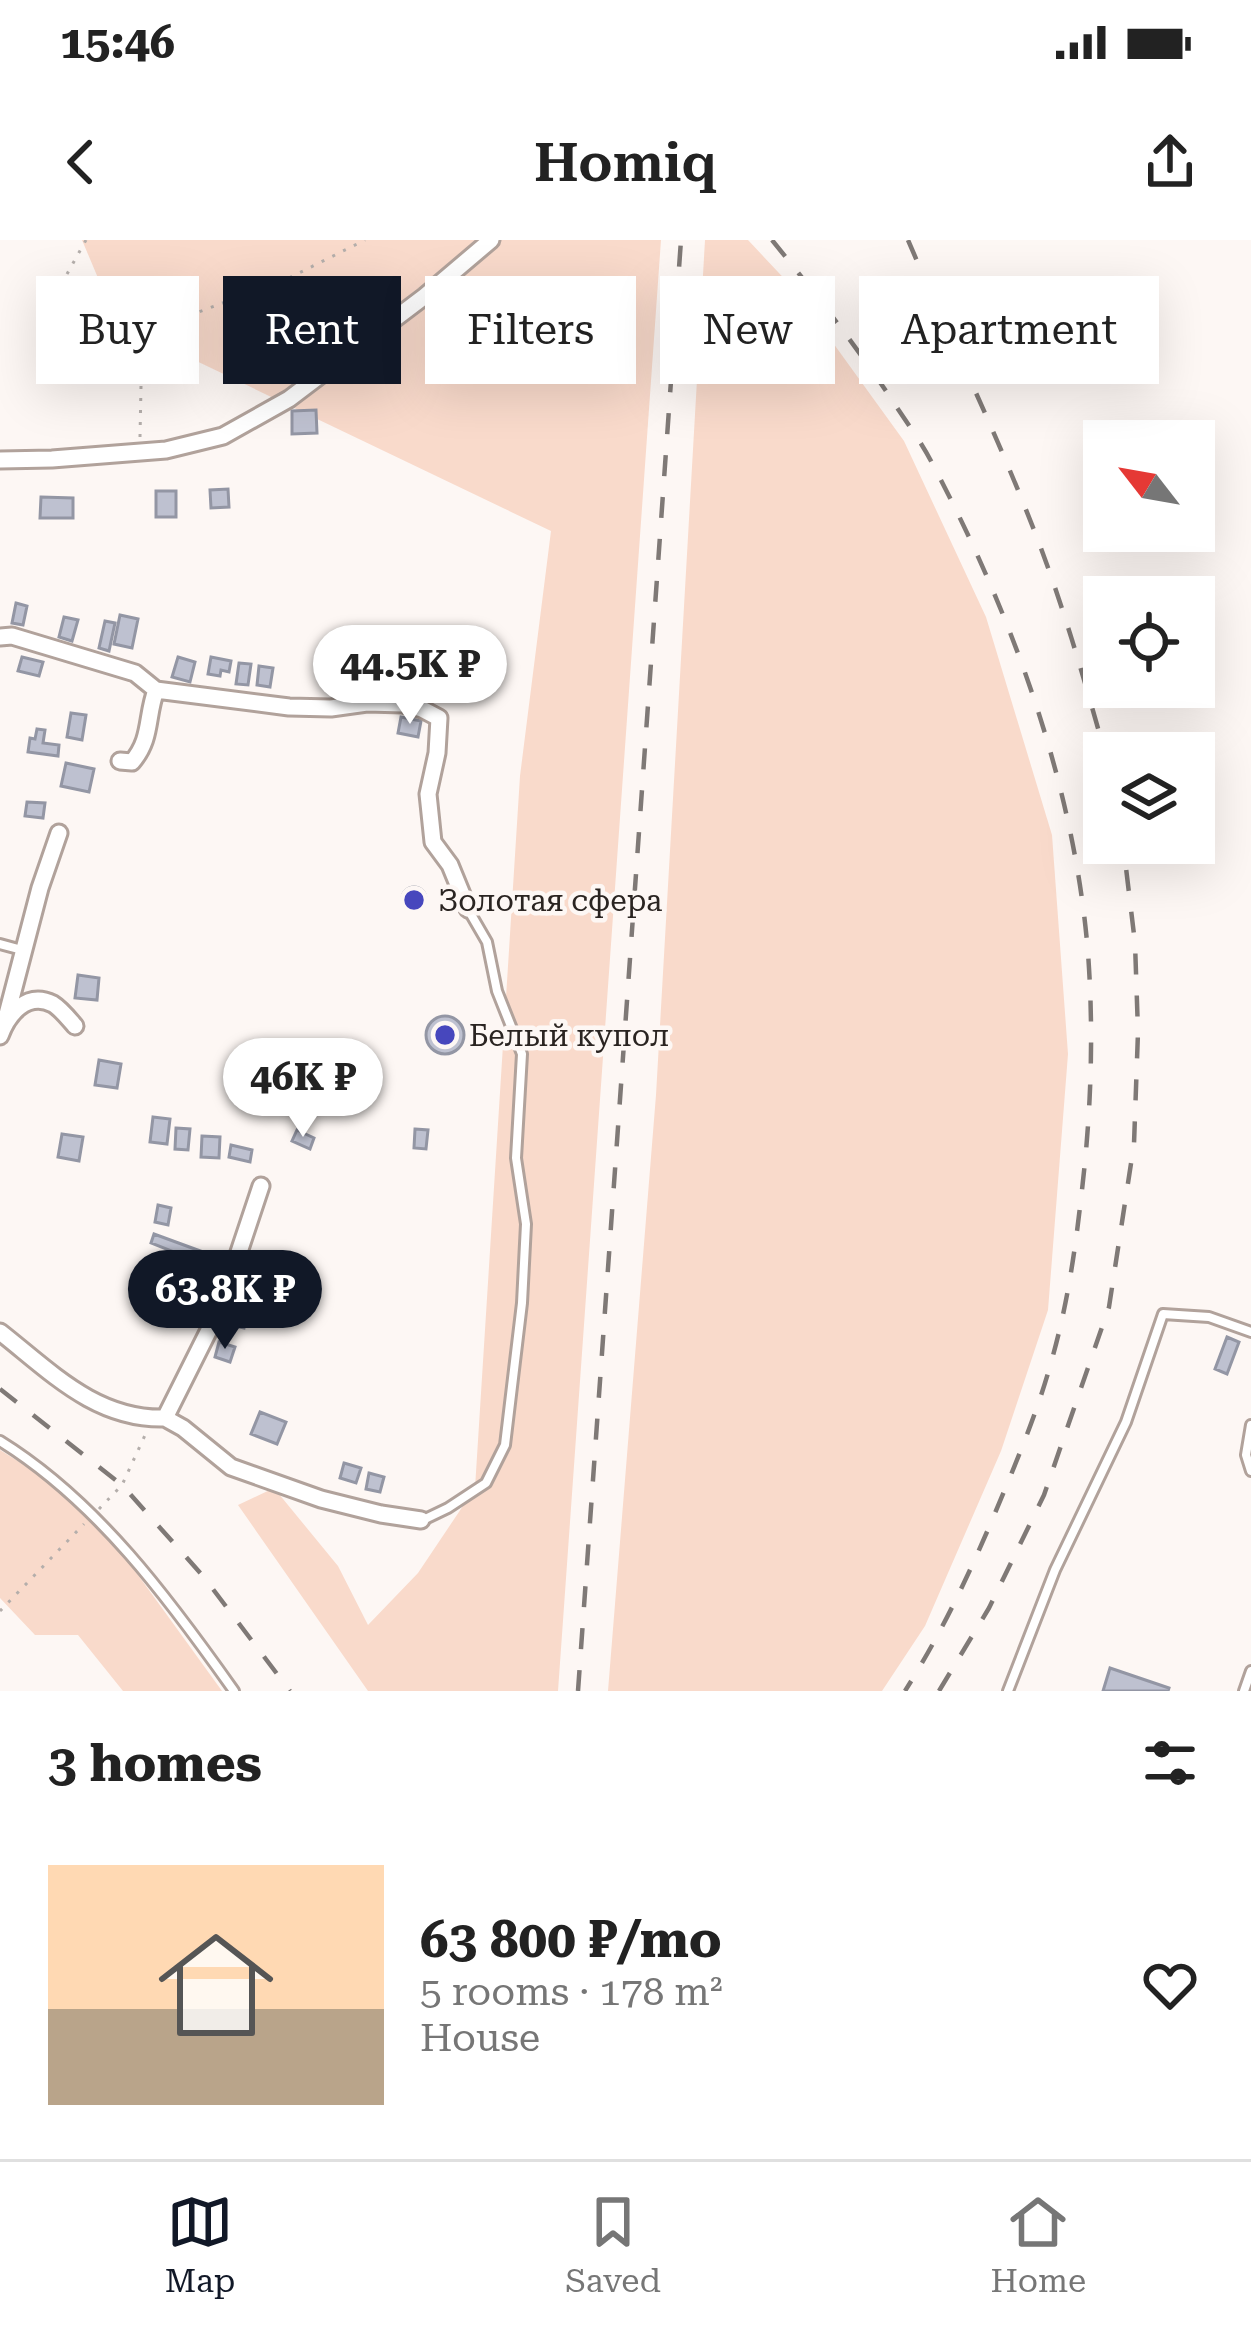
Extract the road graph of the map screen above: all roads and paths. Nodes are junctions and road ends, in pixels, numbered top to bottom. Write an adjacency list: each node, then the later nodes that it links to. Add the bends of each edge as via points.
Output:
1 (86, 240): 4 (path)
2 (365, 240): 5 (path)
3 (491, 240): 7 (street, via 289,399 223,436)
4 (66, 276)
5 (199, 312)
6 (141, 384): 7 (path)
7 (140, 451): 8 (street)
8 (0, 460)
9 (0, 637): 10 (street, via 106,663)
10 (156, 690): 11 (street, via 146,743 132,762); 13 (street, via 289,707 403,704 439,718 428,794 433,842)
11 (120, 761)
12 (59, 833): 15 (street)
13 (469, 909): 25 (lane, via 522,1054 515,1158 526,1224 522,1303 505,1445 486,1483)
14 (0, 944): 15 (lane)
15 (23, 950): 17 (street)
16 (75, 1026): 17 (street, via 56,1005 36,999)
17 (3, 1029)
18 (261, 1186): 21 (street, via 220,1306)
19 (0, 1332): 21 (street, via 110,1411)
20 (1251, 1332): 28 (lane, via 1209,1317 1163,1314 1126,1422)
21 (165, 1418): 25 (street, via 231,1467 321,1499)
22 (1251, 1425): 24 (lane)
23 (0, 1441): 27 (lane, via 81,1501)
24 (1251, 1471)
25 (421, 1520)
26 (1251, 1671): 29 (lane)
27 (234, 1691)
28 (1008, 1691)
29 (1244, 1691)

